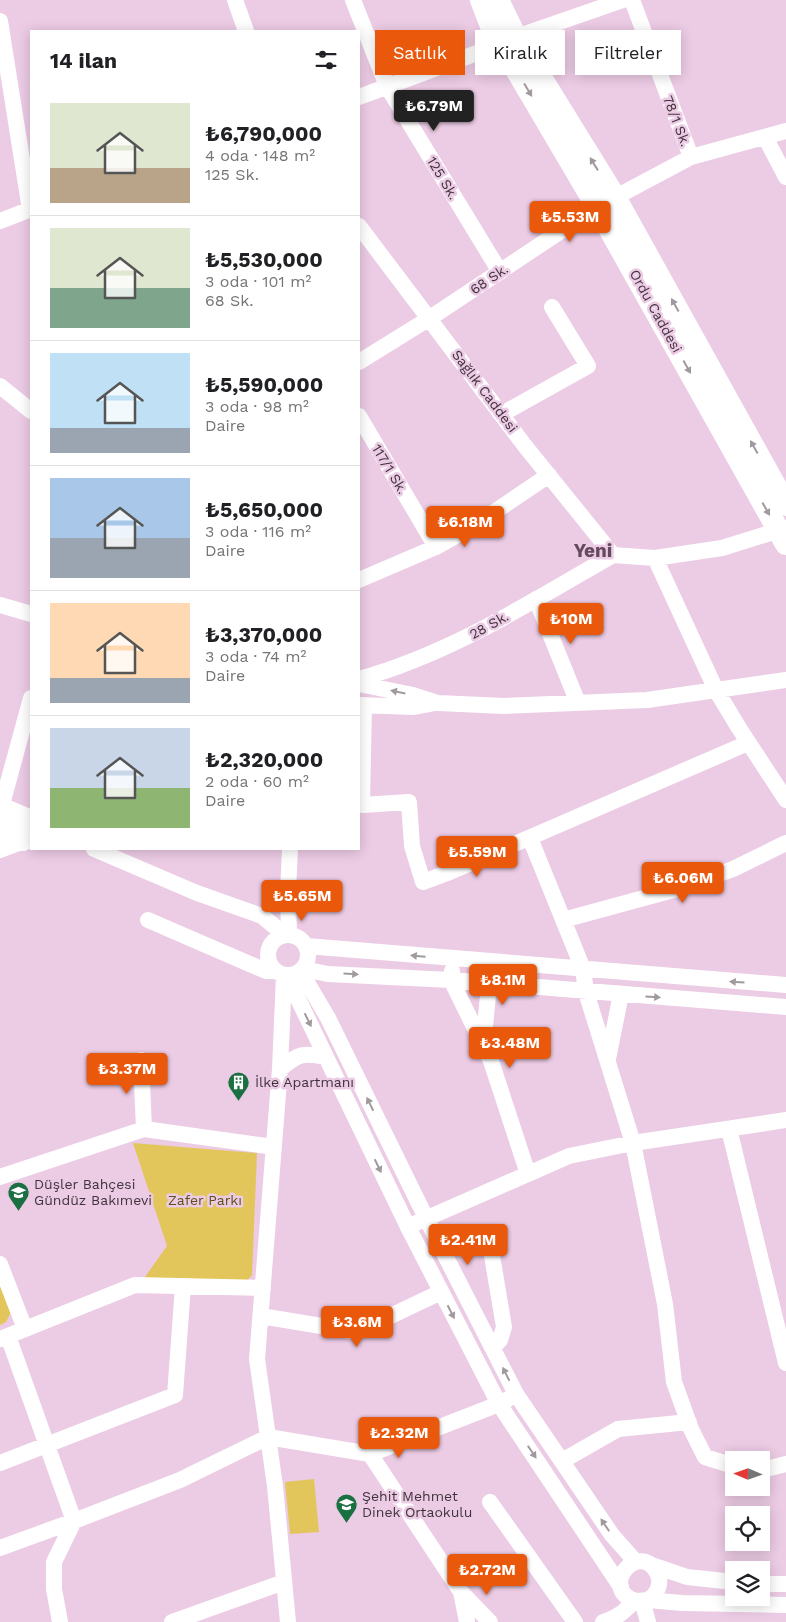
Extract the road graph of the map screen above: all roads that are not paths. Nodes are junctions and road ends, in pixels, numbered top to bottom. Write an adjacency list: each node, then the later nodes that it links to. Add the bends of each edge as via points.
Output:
1 (235, 0): 8 (street)
2 (353, 0): 14 (street, 125 Sk.)
3 (481, 0): 9 (main road, Ordu Caddesi, via 491,26)
4 (498, 0): 10 (main road, Ordu Caddesi)
5 (624, 0): 11 (street)
6 (632, 0): 18 (street, 78/1 Sk.)
7 (0, 21): 21 (street)
8 (246, 30)
9 (496, 30)
10 (506, 30)
11 (538, 30)
12 (475, 53): 14 (street)
13 (530, 75): 20 (main road, Ordu Caddesi)
14 (387, 86): 15 (street); 24 (street, 125 Sk.)
15 (360, 97)
16 (786, 131): 17 (street, 68 Sk.)
17 (765, 137): 18 (street, 68 Sk.); 19 (street)
18 (691, 157): 20 (street, 68 Sk.)
19 (786, 177)
20 (606, 202): 24 (street, 68 Sk.); 33 (main road, Ordu Caddesi, one-way to 20); 34 (main road, Ordu Caddesi, one-way to 34)
21 (30, 210): 22 (street)
22 (0, 221)
23 (360, 227): 26 (street, Sağlık Caddesi)
24 (500, 272): 26 (street, 68 Sk.)
25 (552, 307): 30 (street, via 588,366)
26 (430, 318): 27 (street, 68 Sk.); 30 (street, Sağlık Caddesi)
27 (360, 361)
28 (1, 388): 29 (street)
29 (30, 409)
30 (502, 414): 32 (street, Sağlık Caddesi)
31 (360, 418): 35 (street, 117/1 Sk.)
32 (549, 476): 35 (street); 36 (street, Sağlık Caddesi)
33 (786, 505)
34 (783, 534): 37 (street, via 722,548)
35 (436, 547): 38 (street)
36 (613, 555): 37 (street); 39 (street, 28 Sk.)
37 (655, 558): 45 (street)
38 (360, 580)
39 (536, 599): 42 (street, 28 Sk., via 464,639); 48 (street)
40 (0, 605): 41 (street)
41 (30, 614)
42 (360, 679)
43 (786, 680): 45 (street)
44 (360, 684): 47 (street, one-way to 44)
45 (716, 690): 48 (street, via 647,700); 50 (street)
46 (30, 702): 52 (street)
47 (438, 703): 48 (street, via 504,706); 49 (street, via 414,707)
48 (578, 703)
49 (362, 705): 55 (street, via 362,805 408,802 412,846 423,882)
50 (748, 743): 51 (street); 55 (street)
51 (786, 800)
52 (0, 808): 54 (main road)
53 (0, 830): 54 (main road)
54 (28, 833): 57 (street)
55 (530, 838): 61 (street)
56 (786, 843): 61 (street, via 733,869 677,890)
57 (0, 850)
58 (96, 850): 62 (street, via 196,893 262,916)
59 (290, 850): 62 (street)
60 (148, 920): 67 (street, via 266,971)
61 (563, 920): 66 (street)
62 (287, 935): 63 (street, via 299,938); 67 (street, via 276,939 268,955 269,962)
63 (306, 946): 64 (street, one-way to 63); 67 (street, via 309,956)
64 (453, 959): 65 (street); 68 (street)
65 (491, 962): 66 (street); 69 (street)
66 (583, 969): 70 (street, one-way to 66); 71 (street)
67 (290, 973): 68 (street, one-way to 68); 75 (street, one-way to 75); 78 (street); 86 (street, one-way to 67, via 328,1018)
68 (452, 980): 69 (street); 74 (street)
69 (489, 984): 71 (street); 74 (street)
70 (786, 985)
71 (586, 992): 72 (street); 77 (street)
72 (621, 994): 73 (street, one-way to 73); 77 (street)
73 (786, 1006)
74 (483, 1047): 84 (street, via 491,1060)
75 (326, 1057): 78 (street, via 309,1054 293,1058); 87 (street, one-way to 87)
76 (141, 1060): 81 (street)
77 (607, 1061): 82 (street)
78 (280, 1069): 83 (street)
79 (786, 1120): 80 (street)
80 (729, 1128): 82 (street); 96 (street)
81 (144, 1129): 83 (street); 85 (street)
82 (633, 1143): 84 (street, via 569,1156); 101 (street, via 665,1304 674,1382)
83 (274, 1147): 91 (street)
84 (528, 1174): 86 (street)
85 (0, 1177)
86 (426, 1218): 87 (street); 97 (street)
87 (408, 1227): 92 (street)
88 (489, 1238): 97 (street, via 504,1327 502,1336)
89 (0, 1264): 94 (street)
90 (183, 1286): 91 (street); 94 (street, via 136,1286); 103 (street, via 175,1395)
91 (263, 1288): 93 (street)
92 (441, 1292): 93 (street, via 357,1332); 100 (street, one-way to 100)
93 (261, 1316): 102 (street, via 257,1359)
94 (25, 1328): 95 (street)
95 (4, 1337): 103 (street)
96 (784, 1345): 98 (street)
97 (492, 1348): 99 (street, one-way to 97)
98 (786, 1363)
99 (516, 1394): 100 (street); 105 (street)
100 (499, 1404): 104 (street); 118 (street, one-way to 118)
101 (689, 1422): 105 (street, via 618,1429); 106 (street, via 705,1457)
102 (268, 1437): 104 (street); 111 (street, via 180,1480); 115 (street)
103 (48, 1445): 107 (street); 111 (street)
104 (370, 1454): 119 (street)
105 (562, 1461): 113 (street, one-way to 105, via 612,1535)
106 (725, 1463)
107 (0, 1464)
108 (786, 1464): 109 (street)
109 (770, 1467)
110 (490, 1502): 127 (street)
111 (74, 1520): 112 (street); 122 (street, via 54,1562 54,1589)
112 (0, 1548)
113 (641, 1563): 114 (street, via 687,1577); 118 (street, via 625,1568 621,1574); 120 (street, via 656,1572 659,1584 657,1591)
114 (725, 1581)
115 (284, 1582): 123 (street); 124 (street)
116 (770, 1584): 117 (street)
117 (786, 1584)
118 (621, 1587): 120 (street, via 626,1596)
119 (461, 1592): 125 (street); 126 (street)
120 (642, 1601): 121 (street); 128 (street); 129 (street)
121 (786, 1605)
122 (60, 1622)
123 (172, 1622)
124 (288, 1622)
125 (467, 1622)
126 (490, 1622)
127 (575, 1622)
128 (603, 1622)
129 (648, 1622)

